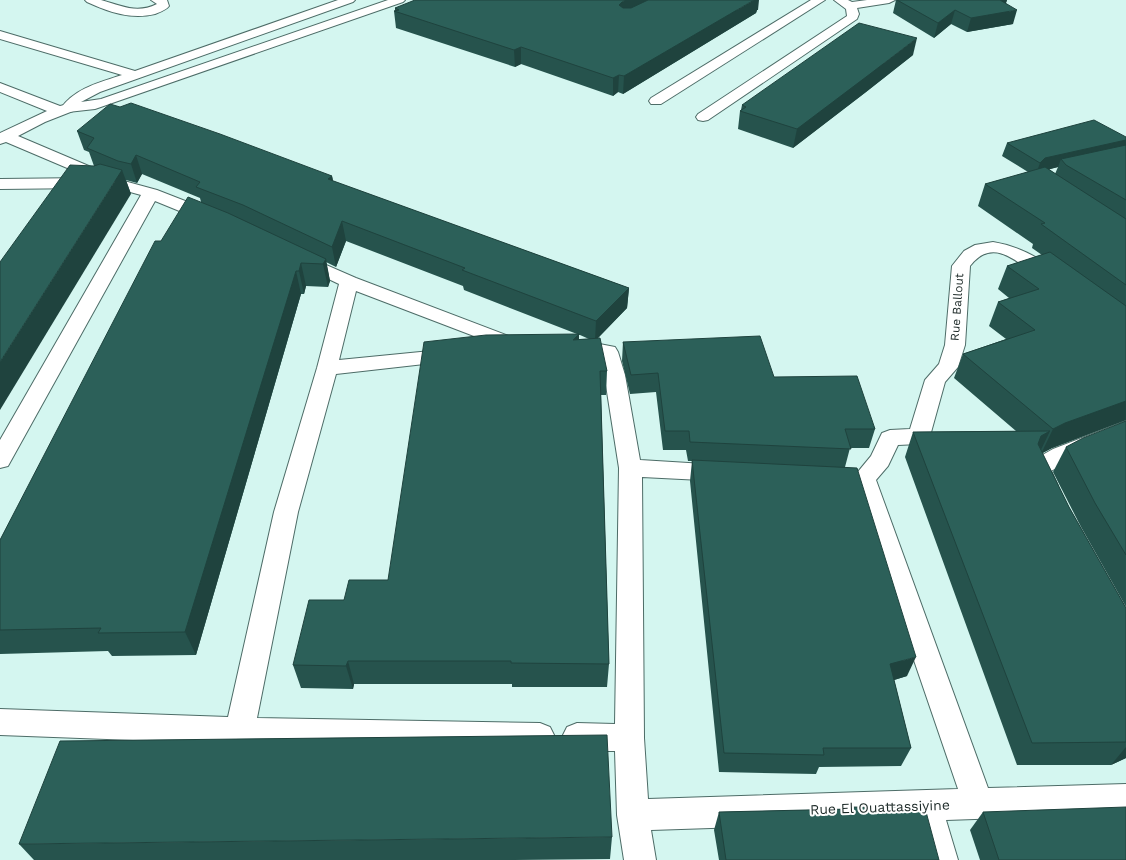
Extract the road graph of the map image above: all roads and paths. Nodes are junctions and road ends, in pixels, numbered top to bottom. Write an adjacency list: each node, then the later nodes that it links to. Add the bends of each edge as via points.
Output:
1 (91, 0): 2 (lane, via 135,14 163,6 163,2)
2 (157, 0)
3 (349, 0): 9 (lane)
4 (400, 0): 12 (lane, via 106,102)
5 (820, 0): 11 (lane)
6 (889, 0): 7 (lane)
7 (845, 3): 13 (lane, via 853,12 853,17)
8 (0, 35): 9 (lane)
9 (136, 75): 12 (lane, via 86,93)
10 (0, 86): 12 (street)
11 (656, 101)
12 (64, 110): 14 (street)
13 (703, 116)
14 (2, 138): 16 (street)
15 (0, 184): 16 (street)
16 (118, 184): 17 (street)
17 (150, 193): 18 (street); 25 (street)
18 (227, 224)
19 (288, 253): 20 (street)
20 (349, 282): 22 (street); 23 (street)
21 (1068, 286): 33 (street, Rue Ballout, via 1038,265 1005,248 990,247 966,256 961,266 955,345 948,367 934,380 919,436 890,438 880,460 853,479)
22 (535, 348): 23 (street); 26 (street, via 584,348 608,352 617,377 616,388)
23 (327, 368): 30 (street, via 286,512)
24 (1126, 428): 28 (street, via 1061,455 1038,468)
25 (0, 460)
26 (630, 468): 27 (street); 31 (street)
27 (740, 473)
28 (1056, 506)
29 (0, 722): 30 (street)
30 (240, 731): 31 (street)
31 (630, 738): 35 (street)
32 (1126, 799): 33 (street, Rue El Ouattassiyine)
33 (978, 804): 34 (street, Rue El Ouattassiyine)
34 (926, 805): 35 (street, Rue El Ouattassiyine); 37 (street)
35 (633, 815): 36 (street)
36 (640, 860)
37 (942, 860)

